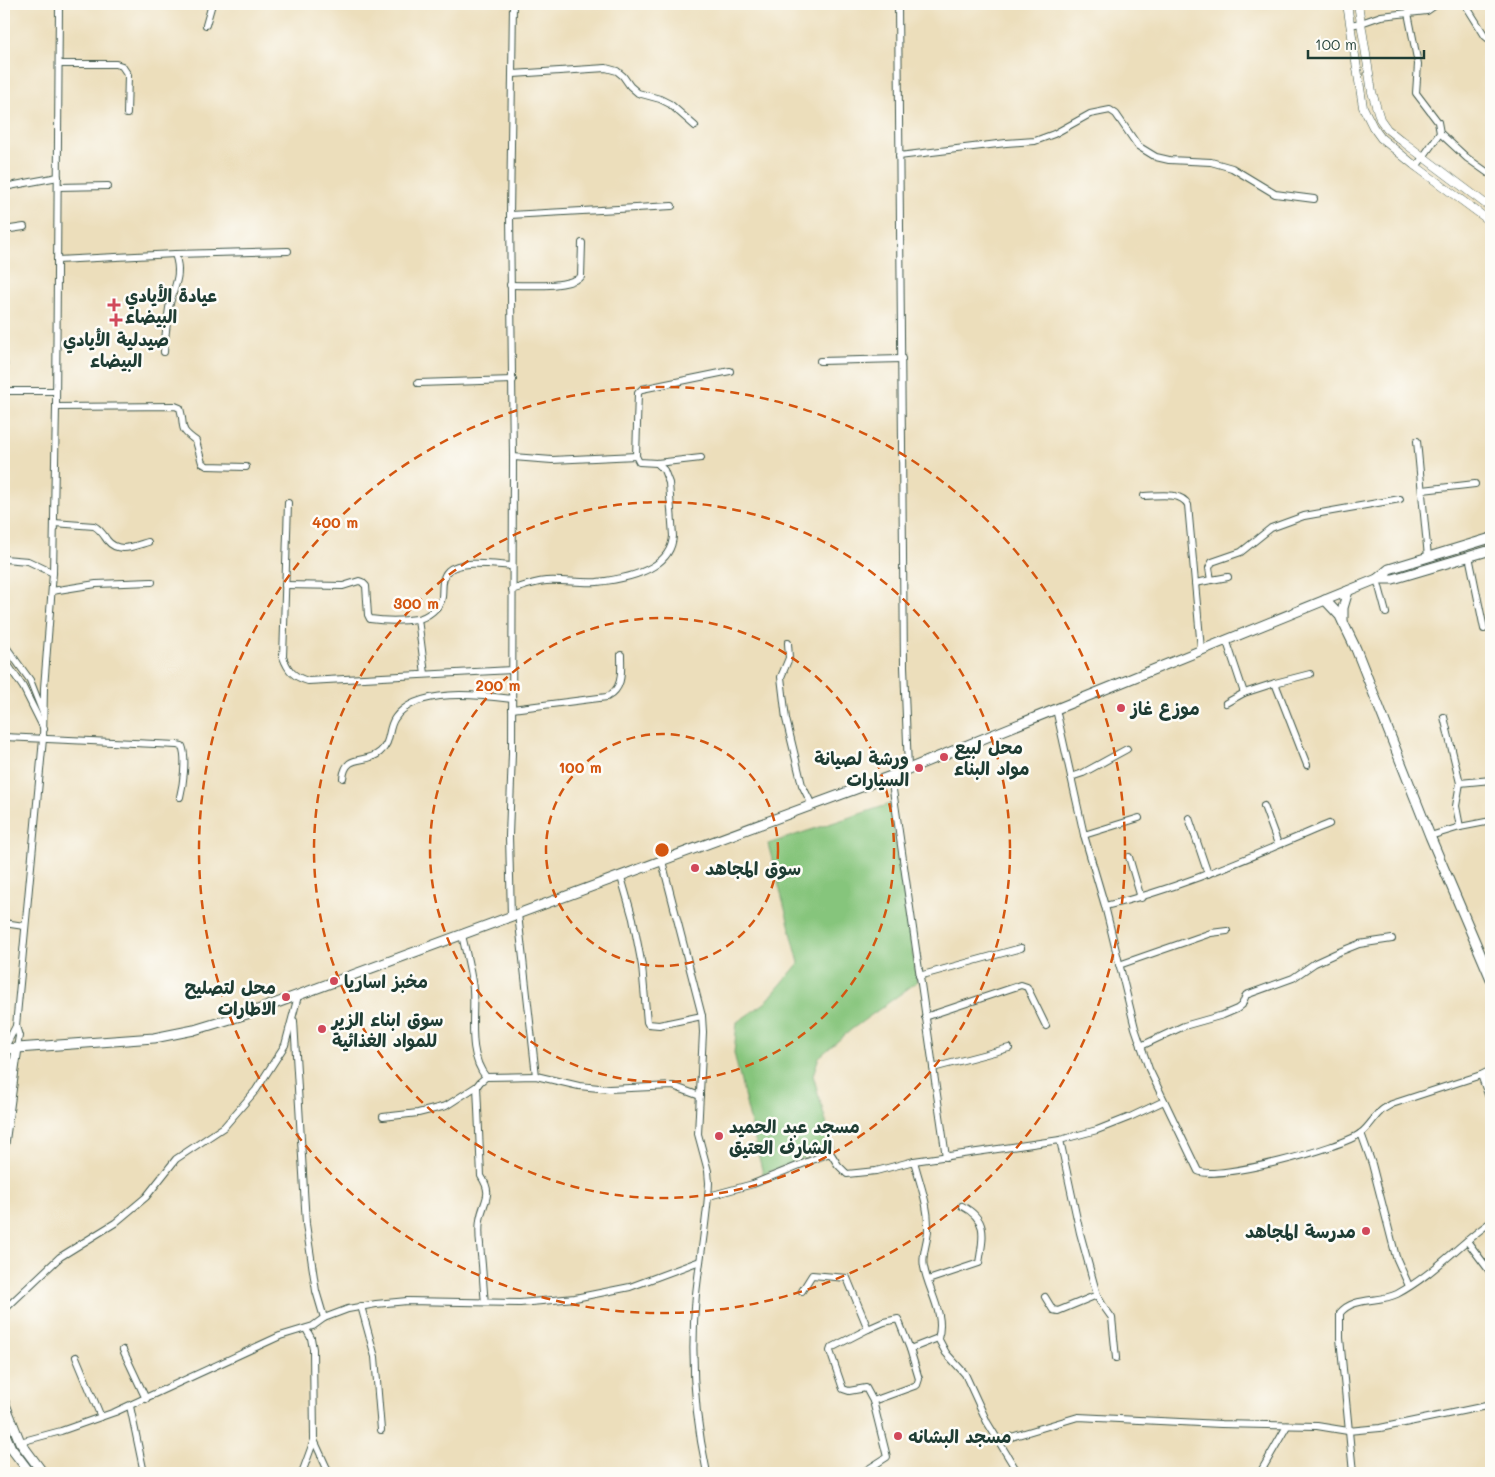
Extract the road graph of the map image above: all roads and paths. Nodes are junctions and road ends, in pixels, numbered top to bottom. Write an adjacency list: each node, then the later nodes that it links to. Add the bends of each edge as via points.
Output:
1 (59, 4): 14 (street)
2 (212, 4): 11 (street)
3 (513, 4): 15 (street)
4 (898, 4): 19 (street)
5 (1347, 4): 12 (street)
6 (1358, 4): 10 (street)
7 (1436, 4): 9 (street, via 1427,11)
8 (1465, 4): 13 (street)
9 (1408, 13): 10 (street, via 1381,16); 18 (street, via 1418,64 1416,93 1438,122)
10 (1361, 24): 12 (street); 20 (street, via 1372,92 1380,119 1387,129)
11 (206, 25)
12 (1350, 25): 21 (street, via 1363,107 1381,138)
13 (1491, 41)
14 (59, 64): 16 (street, via 122,66 128,75); 23 (street)
15 (512, 74): 17 (street, via 606,68 617,71 638,93 670,104); 30 (street)
16 (127, 114)
17 (695, 126)
18 (1440, 133): 20 (street); 22 (street)
19 (899, 156): 27 (street, via 1034,141 1090,114 1110,110 1138,146 1156,157 1211,162 1232,168 1275,194); 40 (street)
20 (1424, 156): 21 (street); 29 (street)
21 (1416, 167): 31 (street)
22 (1491, 175)
23 (58, 177): 25 (street); 26 (street)
24 (108, 186): 26 (street)
25 (4, 187)
26 (58, 187): 37 (street)
27 (1314, 199)
28 (672, 206): 30 (street)
29 (1491, 208)
30 (510, 215): 38 (street)
31 (1491, 222)
32 (24, 227): 33 (street)
33 (4, 230)
34 (582, 243): 38 (street, via 581,276 572,282)
35 (288, 251): 36 (street)
36 (175, 254): 37 (street); 39 (street, via 178,278 170,306)
37 (57, 260): 46 (street)
38 (510, 285): 44 (street)
39 (164, 352)
40 (902, 359): 42 (street); 104 (street)
41 (4, 360): 46 (street, via 7,391)
42 (820, 362)
43 (730, 371): 49 (street, via 639,391)
44 (512, 380): 45 (street); 50 (street)
45 (418, 383)
46 (56, 391): 47 (street)
47 (56, 407): 53 (street, via 175,406 180,408 184,431 196,441 202,464); 59 (street)
48 (1417, 441): 55 (street)
49 (636, 456): 50 (street, via 569,460); 52 (street, via 641,463)
50 (513, 457): 66 (street)
51 (701, 458): 52 (street)
52 (657, 464): 75 (street, via 664,470 669,483 673,536 669,552 660,560 648,570 611,580 538,582)
53 (246, 467)
54 (1475, 484): 55 (street)
55 (1423, 490): 64 (street)
56 (1144, 496): 72 (street, via 1178,496 1187,502)
57 (1400, 499): 70 (street, via 1304,516 1271,528 1241,552 1212,562)
58 (288, 503): 73 (street)
59 (54, 523): 61 (street, via 94,526 114,546 125,549); 67 (street)
60 (1491, 538): 64 (main road)
61 (148, 542)
62 (1491, 550): 63 (main road)
63 (1469, 556): 69 (main road, via 1393,579); 81 (street)
64 (1428, 557): 69 (main road, via 1389,569)
65 (4, 559): 67 (street, via 28,561)
66 (512, 566): 75 (street); 79 (street, via 477,564 453,568 443,578 440,603)
67 (53, 573): 74 (street)
68 (1228, 577): 70 (street)
69 (1377, 579): 76 (main road); 78 (street)
70 (1211, 580): 72 (street)
71 (152, 582): 74 (street)
72 (1195, 583): 85 (street)
73 (286, 585): 79 (street, via 343,586 359,581 366,586 370,619); 89 (street, via 283,657 287,668 299,678 308,681)
74 (52, 590): 97 (street, via 44,688)
75 (512, 590): 88 (street)
76 (1348, 591): 77 (main road); 80 (main road)
77 (1325, 600): 80 (main road); 82 (main road)
78 (1386, 613)
79 (418, 619): 89 (street)
80 (1343, 622): 119 (main road)
81 (1484, 628)
82 (1226, 640): 85 (main road); 92 (street)
83 (788, 643): 111 (street, via 790,658 782,678 786,719 802,785)
84 (4, 644): 97 (street, via 30,680)
85 (1201, 649): 96 (main road)
86 (621, 655): 95 (street, via 621,682 618,689 607,697)
87 (4, 658): 99 (street)
88 (512, 670): 89 (street); 93 (street)
89 (425, 674)
90 (1310, 674): 91 (street)
91 (1275, 683): 92 (street); 103 (street)
92 (1244, 693): 94 (street)
93 (512, 699): 95 (street); 107 (street, via 434,697 412,703 393,720 388,742 380,752 373,757 352,761 344,770)
94 (1226, 703)
95 (512, 709): 127 (street, via 509,836)
96 (1056, 709): 104 (main road); 106 (street)
97 (45, 716): 99 (street)
98 (1444, 717): 109 (street)
99 (44, 729): 101 (street)
100 (4, 737): 101 (street)
101 (43, 739): 110 (street, via 182,746); 129 (street)
102 (1127, 749): 106 (street)
103 (1307, 765)
104 (908, 769): 105 (main road)
105 (891, 776): 111 (main road); 135 (street)
106 (1071, 777): 118 (street)
107 (343, 778)
108 (1491, 780): 109 (street)
109 (1460, 784): 117 (street, via 1456,806)
110 (180, 797)
111 (812, 805): 122 (main road)
112 (1264, 806): 120 (street)
113 (1140, 818): 118 (street)
114 (1189, 818): 123 (street)
115 (1491, 821): 117 (street)
116 (1329, 824): 120 (street)
117 (1460, 827): 119 (street)
118 (1084, 835): 126 (street)
119 (1430, 836): 136 (main road)
120 (1278, 844): 123 (street)
121 (1129, 858): 125 (street)
122 (662, 862): 124 (main road); 139 (street)
123 (1208, 874): 125 (street)
124 (620, 877): 127 (main road); 139 (street, via 633,919 642,966 648,1024 659,1025)
125 (1141, 898): 126 (street)
126 (1106, 906): 134 (street)
127 (515, 916): 131 (main road); 150 (street)
128 (4, 923): 129 (street)
129 (24, 926): 141 (street)
130 (1227, 931): 134 (street, via 1211,933)
131 (462, 935): 137 (main road); 151 (street, via 473,989 476,1054)
132 (1392, 939): 143 (street, via 1359,944 1326,957 1293,978 1246,995 1237,1009 1184,1026)
133 (1021, 948): 135 (street)
134 (1119, 965): 143 (street)
135 (919, 976): 140 (street)
136 (1491, 979)
137 (298, 996): 138 (street); 144 (main road, via 211,1025 154,1038)
138 (293, 1015): 175 (street, via 285,1045 256,1090 224,1127 176,1159 146,1197 115,1223 60,1257); 176 (street, via 306,1224 316,1291)
139 (702, 1016): 153 (street)
140 (925, 1017): 142 (street, via 1021,985 1027,987); 147 (street)
141 (16, 1026): 144 (street, via 19,1036); 146 (street)
142 (1046, 1026)
143 (1141, 1046): 154 (street)
144 (17, 1048): 146 (main road); 159 (main road)
145 (1009, 1048): 147 (street)
146 (4, 1049)
147 (933, 1068): 160 (street)
148 (1491, 1070): 149 (street)
149 (1481, 1075): 155 (street); 157 (street, via 1392,1104 1380,1111)
150 (536, 1076): 151 (street); 153 (street, via 609,1089 673,1086)
151 (486, 1077): 152 (street)
152 (477, 1086): 156 (street, via 446,1106); 173 (street, via 481,1176 488,1193 480,1218 478,1240)
153 (700, 1096): 162 (street, via 698,1134 708,1171)
154 (1164, 1101): 157 (street, via 1196,1170 1204,1174 1309,1154 1338,1145); 158 (street, via 1130,1118)
155 (1491, 1103)
156 (383, 1117)
157 (1361, 1133): 169 (street, via 1396,1257)
158 (1060, 1140): 160 (street); 171 (street)
159 (4, 1144)
160 (946, 1157): 161 (street)
161 (914, 1161): 162 (street, via 849,1175 832,1154 827,1154 754,1184); 168 (street, via 928,1211 923,1261)
162 (709, 1196): 166 (street)
163 (962, 1206): 168 (street, via 974,1213 982,1228 979,1263)
164 (1491, 1222): 165 (street)
165 (1467, 1241): 167 (street); 169 (street)
166 (700, 1261): 173 (street, via 630,1287 594,1296 539,1302); 205 (street, via 694,1328 694,1394)
167 (1491, 1273)
168 (928, 1280): 179 (street, via 940,1319)
169 (1409, 1286): 193 (street, via 1390,1296 1349,1306 1340,1313)
170 (802, 1291): 178 (street, via 812,1275 847,1278)
171 (1097, 1295): 172 (street, via 1058,1311 1053,1310); 183 (street, via 1112,1318)
172 (1045, 1297)
173 (485, 1302): 174 (street, via 408,1301)
174 (361, 1306): 176 (street); 192 (street, via 375,1356)
175 (4, 1310)
176 (324, 1318): 177 (street)
177 (306, 1329): 184 (street, via 287,1333); 195 (street, via 312,1344)
178 (868, 1329): 180 (street, via 898,1319); 185 (street, via 830,1351 843,1389 866,1388)
179 (938, 1338): 180 (street); 196 (street, via 946,1353 965,1374)
180 (910, 1349): 185 (street, via 918,1384)
181 (124, 1350): 184 (street)
182 (76, 1357): 189 (street)
183 (1116, 1358)
184 (146, 1398): 188 (street)
185 (873, 1401): 206 (street, via 887,1457)
186 (4, 1402): 190 (main road)
187 (1491, 1405): 193 (street, via 1380,1428)
188 (130, 1406): 189 (street); 202 (street)
189 (101, 1418): 197 (street)
190 (8, 1425): 197 (main road)
191 (1287, 1426): 193 (street); 196 (street, via 1078,1417); 208 (street)
192 (380, 1430)
193 (1348, 1431): 209 (street)
194 (4, 1432): 199 (main road)
195 (314, 1440): 203 (street); 204 (street)
196 (998, 1441): 207 (street)
197 (20, 1442): 198 (main road)
198 (28, 1452): 199 (main road); 201 (main road)
199 (18, 1458): 200 (main road)
200 (30, 1473)
201 (44, 1473)
202 (144, 1473)
203 (302, 1473)
204 (329, 1473)
205 (707, 1473)
206 (862, 1473)
207 (1018, 1473)
208 (1260, 1473)
209 (1353, 1473)

